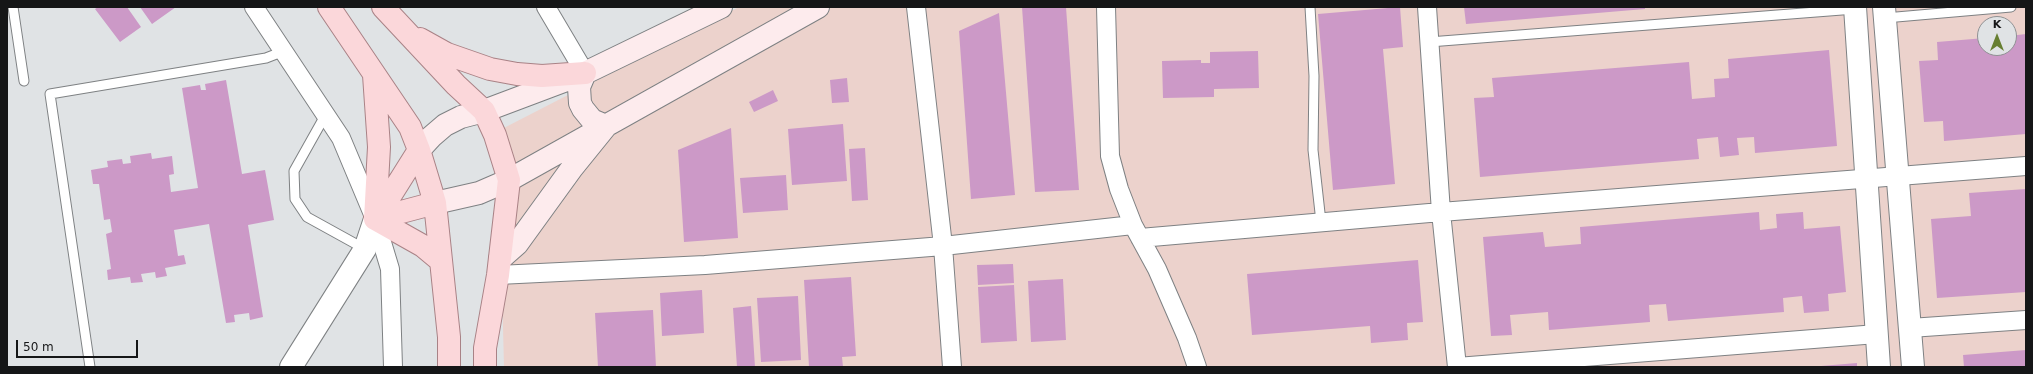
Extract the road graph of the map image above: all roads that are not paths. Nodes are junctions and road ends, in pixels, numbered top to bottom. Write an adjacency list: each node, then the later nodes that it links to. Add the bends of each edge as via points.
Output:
1 (13, 7): 20 (lane)
2 (254, 7): 17 (street)
3 (329, 7): 18 (main road)
4 (383, 7): 15 (main road)
5 (546, 7): 19 (street)
6 (721, 7): 19 (main road)
7 (818, 7): 23 (main road)
8 (916, 7): 34 (street)
9 (1106, 7): 33 (street, via 1110,156 1119,189)
10 (1310, 7): 32 (lane, via 1314,76 1314,150)
11 (1427, 7): 16 (street)
12 (2012, 7): 14 (lane)
13 (1855, 8): 16 (lane); 28 (street)
14 (1884, 12): 26 (street)
15 (404, 31): 19 (main road, via 447,54 490,69 542,76); 21 (main road)
16 (1429, 42): 30 (street)
17 (284, 51): 22 (street); 41 (lane, via 266,58 50,94)
18 (374, 71): 24 (main road, via 410,127); 31 (main road, via 379,147)
19 (586, 73): 21 (main road); 23 (main road, via 579,87 580,102 592,120)
20 (24, 81)
21 (484, 112): 24 (main road, via 461,117 445,126 430,137); 27 (main road, via 495,135)
22 (326, 114): 31 (street, via 341,138); 35 (lane, via 294,171 295,199 307,217)
23 (606, 126): 27 (main road); 37 (main road)
24 (419, 150): 29 (main road); 31 (main road)
25 (2026, 166): 26 (street)
26 (1898, 176): 28 (street); 39 (street)
27 (509, 180): 29 (main road, via 479,193); 37 (main road)
28 (1865, 180): 30 (street); 40 (street)
29 (435, 203): 31 (main road); 36 (main road)
30 (1441, 212): 32 (street); 48 (street)
31 (375, 219): 35 (street); 36 (main road, via 423,246); 43 (street, via 390,270)
32 (1321, 222): 33 (street)
33 (1137, 232): 34 (street); 47 (street, via 1188,338)
34 (943, 246): 37 (street, via 705,265); 46 (street)
35 (365, 249): 42 (street)
36 (441, 261): 44 (main road, via 449,337)
37 (499, 267): 45 (main road, via 485,348)
38 (2026, 320): 39 (street)
39 (1910, 328): 50 (street)
40 (1877, 334): 48 (street); 49 (street)
41 (90, 367)
42 (291, 367)
43 (393, 367)
44 (449, 367)
45 (485, 367)
46 (952, 367)
47 (1197, 367)
48 (1457, 367)
49 (1880, 367)
50 (1913, 367)

